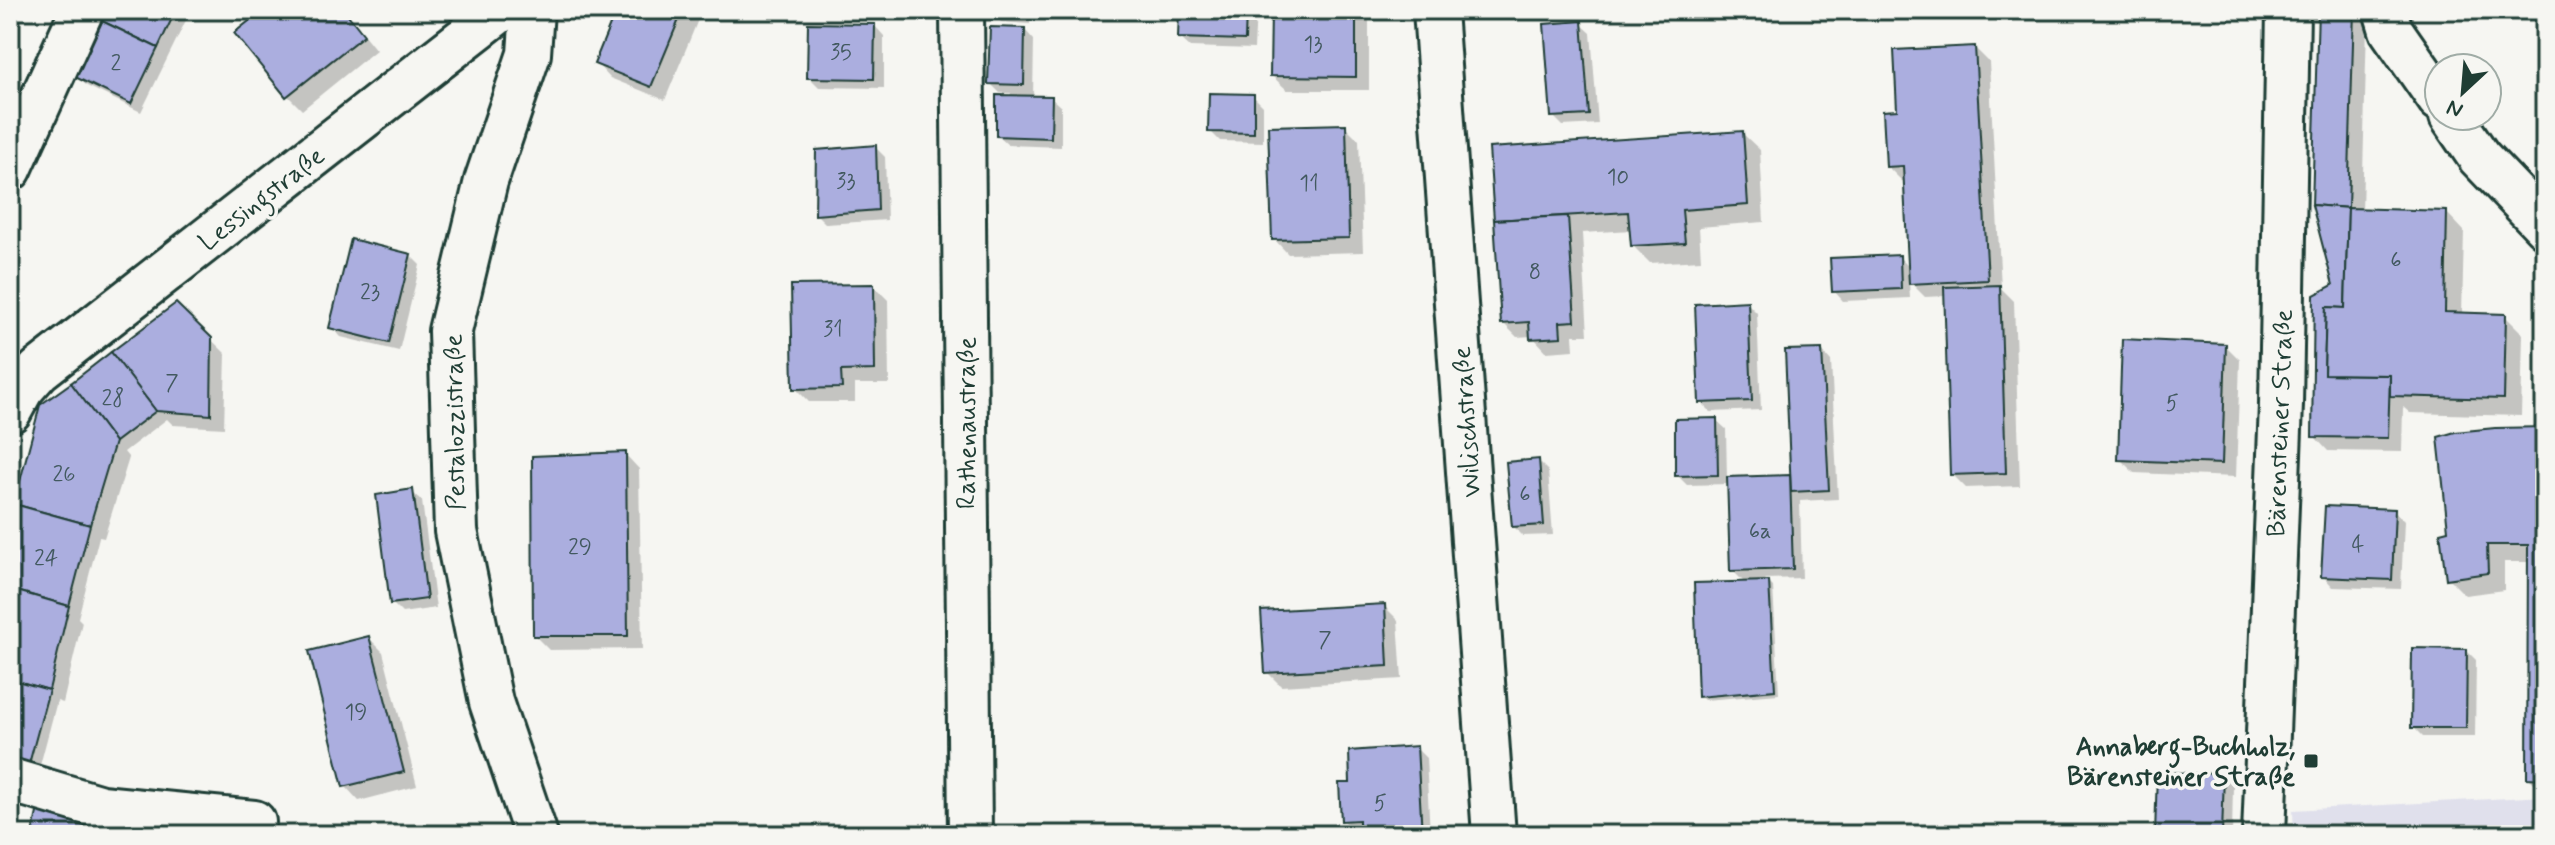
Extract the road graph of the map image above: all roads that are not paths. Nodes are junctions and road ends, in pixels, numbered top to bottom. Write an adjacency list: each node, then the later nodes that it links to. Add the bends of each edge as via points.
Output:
1 (82, 10): 10 (street)
2 (501, 10): 12 (street, Lessingstraße)
3 (532, 10): 15 (street, Pestalozzistraße, via 529,54 486,181 450,331 456,531 491,702)
4 (962, 10): 16 (street, Rathenaustraße)
5 (1435, 10): 17 (street, Wilischstraße)
6 (2288, 10): 18 (street, Bärensteiner Straße, via 2281,404)
7 (2385, 10): 8 (street, via 2391,30)
8 (2423, 76)
9 (2462, 132): 11 (street)
10 (10, 169)
11 (2545, 226)
12 (14, 393)
13 (10, 780): 14 (street, via 101,807)
14 (254, 822)
15 (536, 835)
16 (970, 835)
17 (1494, 835)
18 (2264, 835)

